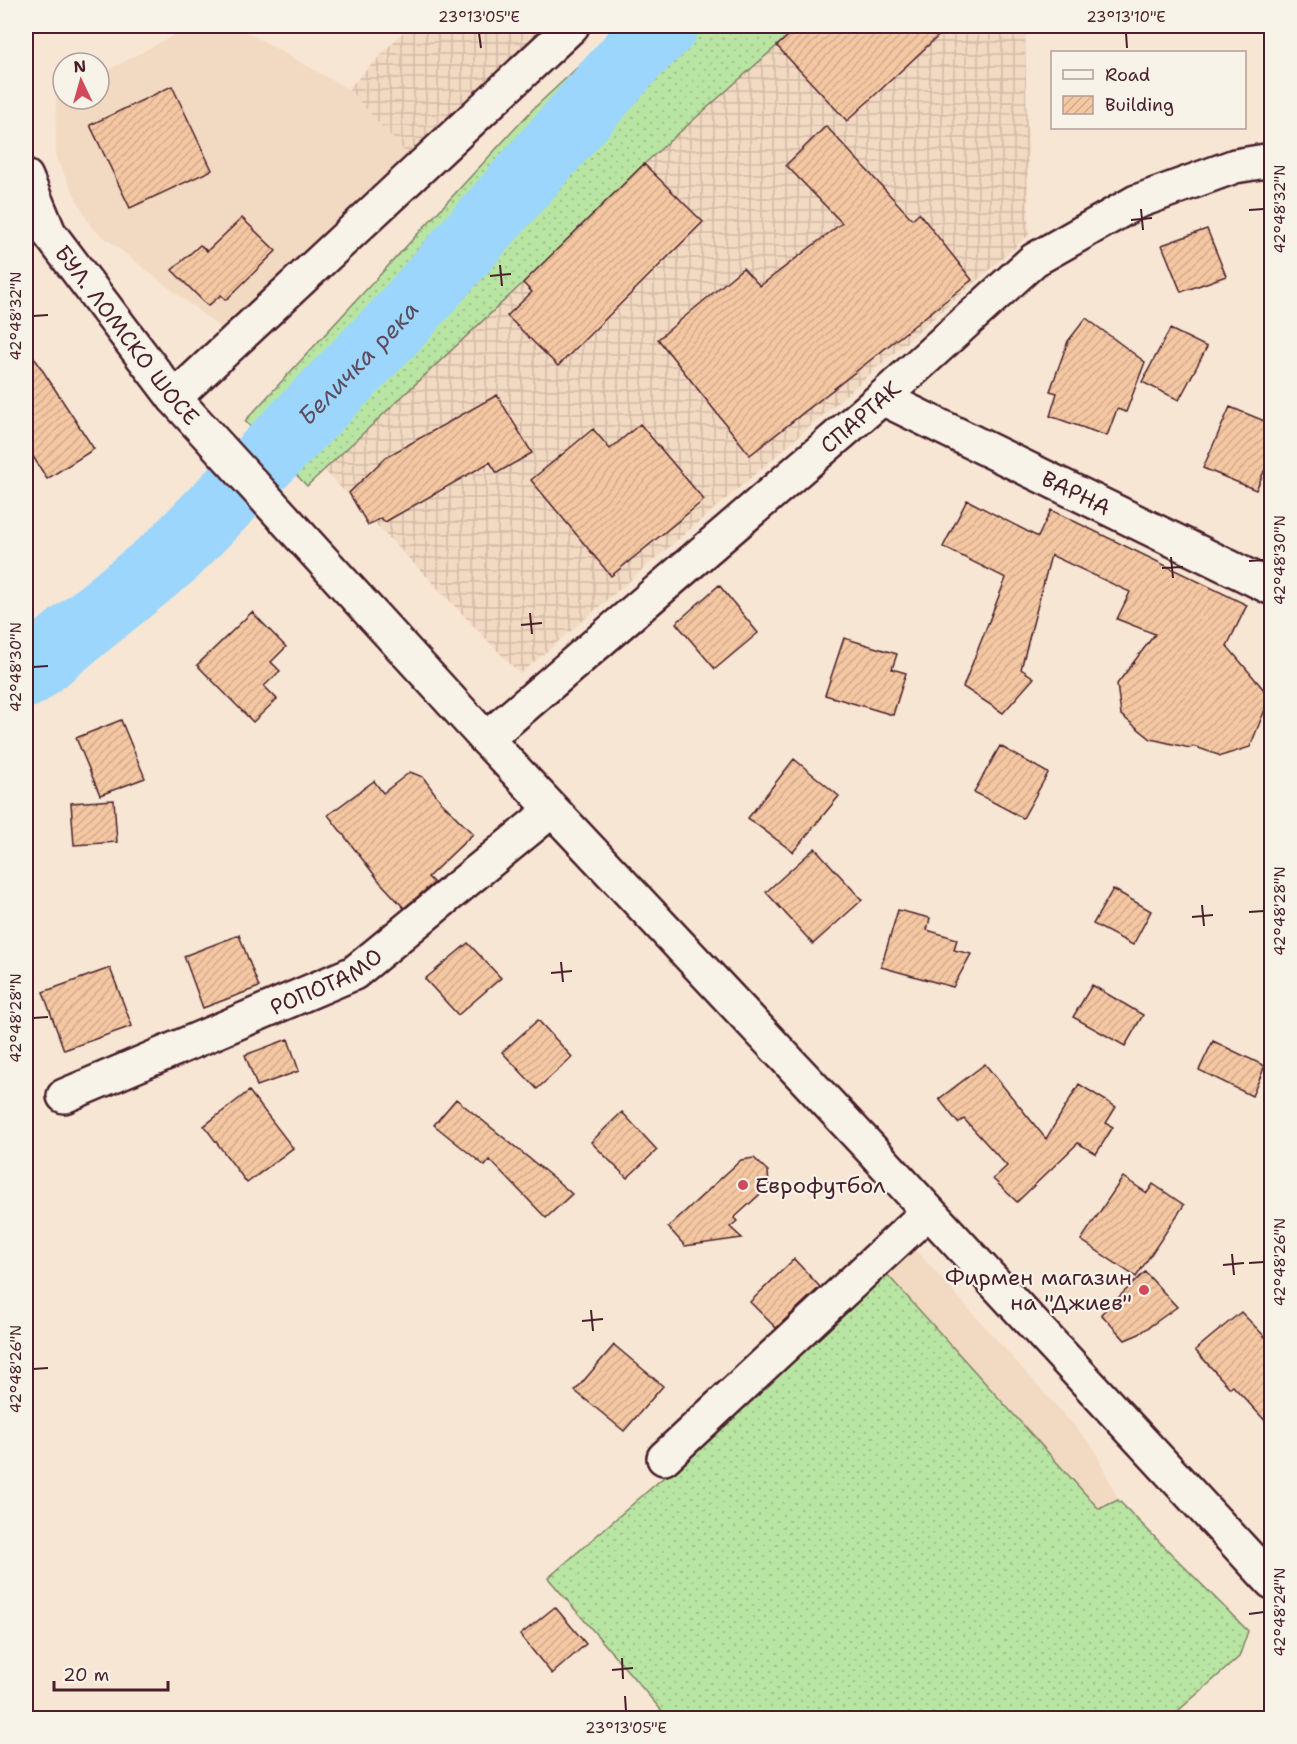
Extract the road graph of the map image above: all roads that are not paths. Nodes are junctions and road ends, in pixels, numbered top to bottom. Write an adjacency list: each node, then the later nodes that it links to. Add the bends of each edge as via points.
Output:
1 (572, 26): 5 (street)
2 (1272, 160): 6 (street, СПАРТАК, via 1235,166 1136,202 1034,260)
3 (26, 177): 4 (street, БУЛ. ЛОМСКО ШОСЕ)
4 (37, 231): 5 (street, БУЛ. ЛОМСКО ШОСЕ)
5 (174, 398): 8 (street, БУЛ. ЛОМСКО ШОСЕ)
6 (882, 398): 7 (street, ВАРНА); 8 (street, СПАРТАК)
7 (1272, 588)
8 (486, 739): 9 (street, БУЛ. ЛОМСКО ШОСЕ)
9 (552, 810): 10 (street, РОПОТАМО, via 354,973); 11 (street, БУЛ. ЛОМСКО ШОСЕ)
10 (64, 1096)
11 (928, 1212): 12 (street); 13 (street, БУЛ. ЛОМСКО ШОСЕ)
12 (664, 1458)
13 (1272, 1582)

